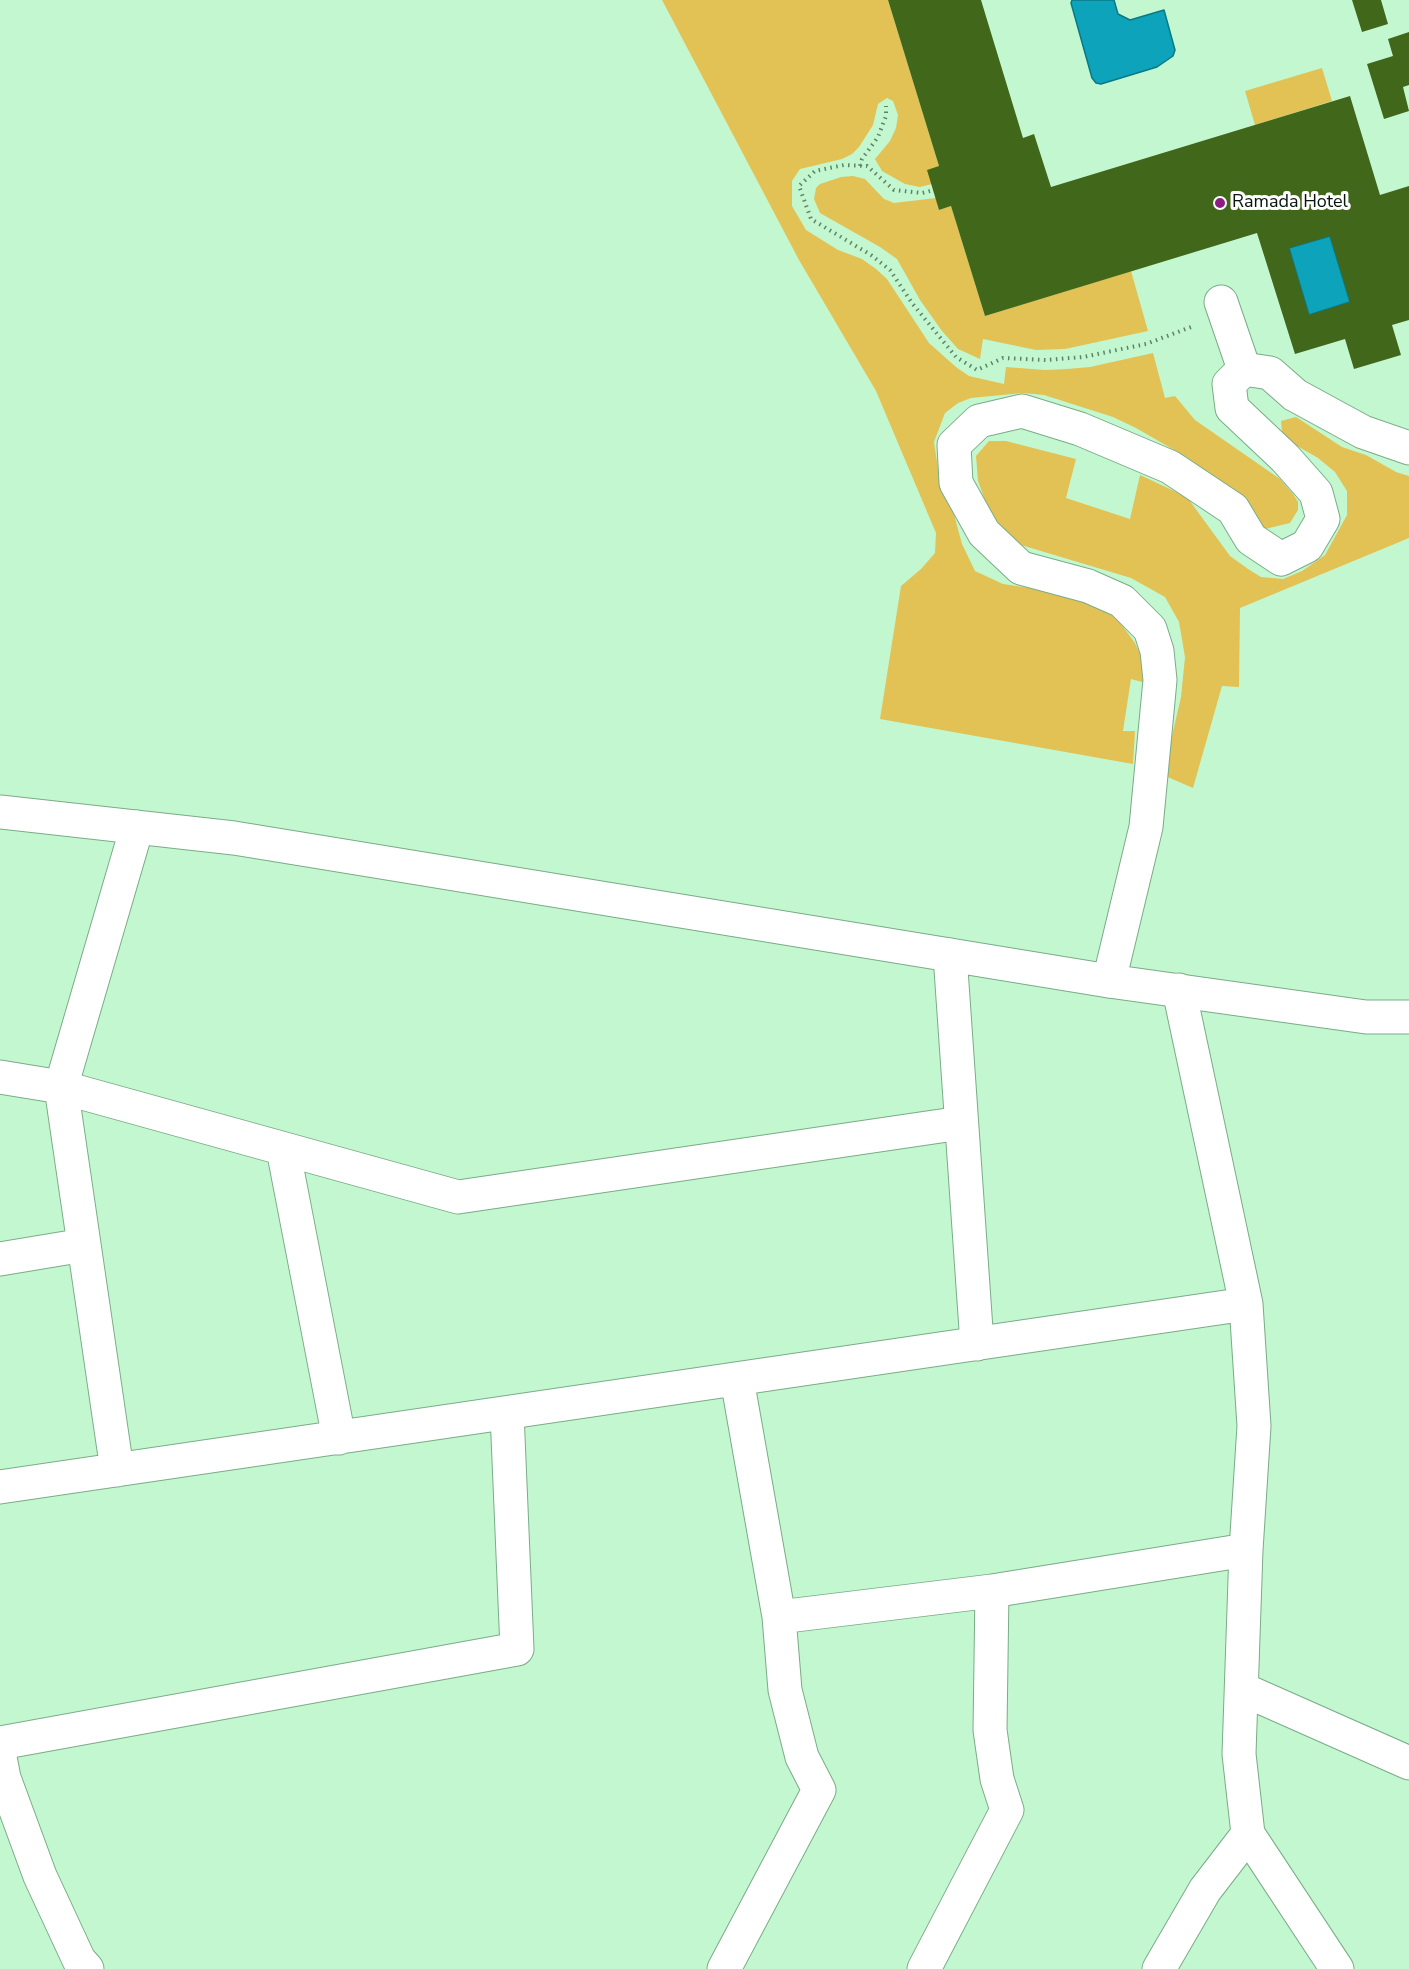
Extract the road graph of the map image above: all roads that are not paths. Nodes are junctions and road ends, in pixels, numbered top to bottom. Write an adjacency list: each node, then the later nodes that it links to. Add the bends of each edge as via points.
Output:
1 (1223, 308): 2 (street)
2 (1244, 369): 3 (street, via 1270,373 1295,395 1363,432); 7 (street, via 1229,384 1232,408 1316,493 1323,519 1307,546 1281,559 1251,539 1233,509 1170,467 1080,429 1022,411 979,421 954,445 956,483 984,533 1021,568 1088,586 1122,601 1150,629 1157,651 1160,680 1146,827)
3 (1409, 448)
4 (0, 812): 5 (street)
5 (137, 827): 6 (street, via 245,839); 11 (street)
6 (950, 955): 7 (street); 12 (street)
7 (1109, 981): 8 (street)
8 (1179, 990): 9 (street, via 1366,1017); 16 (street)
9 (1409, 1017)
10 (0, 1077): 11 (street)
11 (61, 1087): 13 (street); 14 (street)
12 (961, 1123): 13 (street, via 458,1197); 17 (street)
13 (282, 1149): 20 (street)
14 (84, 1245): 15 (street); 21 (street)
15 (0, 1259)
16 (1246, 1304): 17 (street); 23 (street, via 1254,1426)
17 (977, 1344): 18 (street)
18 (737, 1379): 19 (street); 25 (street)
19 (507, 1413): 20 (street); 27 (street, via 517,1649)
20 (339, 1438): 21 (street)
21 (117, 1470): 22 (street)
22 (0, 1487)
23 (1246, 1550): 24 (street); 26 (street)
24 (992, 1591): 25 (street); 33 (street, via 990,1730 1006,1810)
25 (779, 1617): 32 (street, via 785,1690 802,1757 819,1790)
26 (1242, 1689): 29 (street); 30 (street, via 1239,1754)
27 (0, 1743)
28 (0, 1757): 31 (street, via 40,1876 79,1960)
29 (1409, 1763)
30 (1248, 1834): 34 (street, via 1205,1890); 35 (street)
31 (87, 1969)
32 (724, 1969)
33 (924, 1969)
34 (1158, 1969)
35 (1337, 1969)

